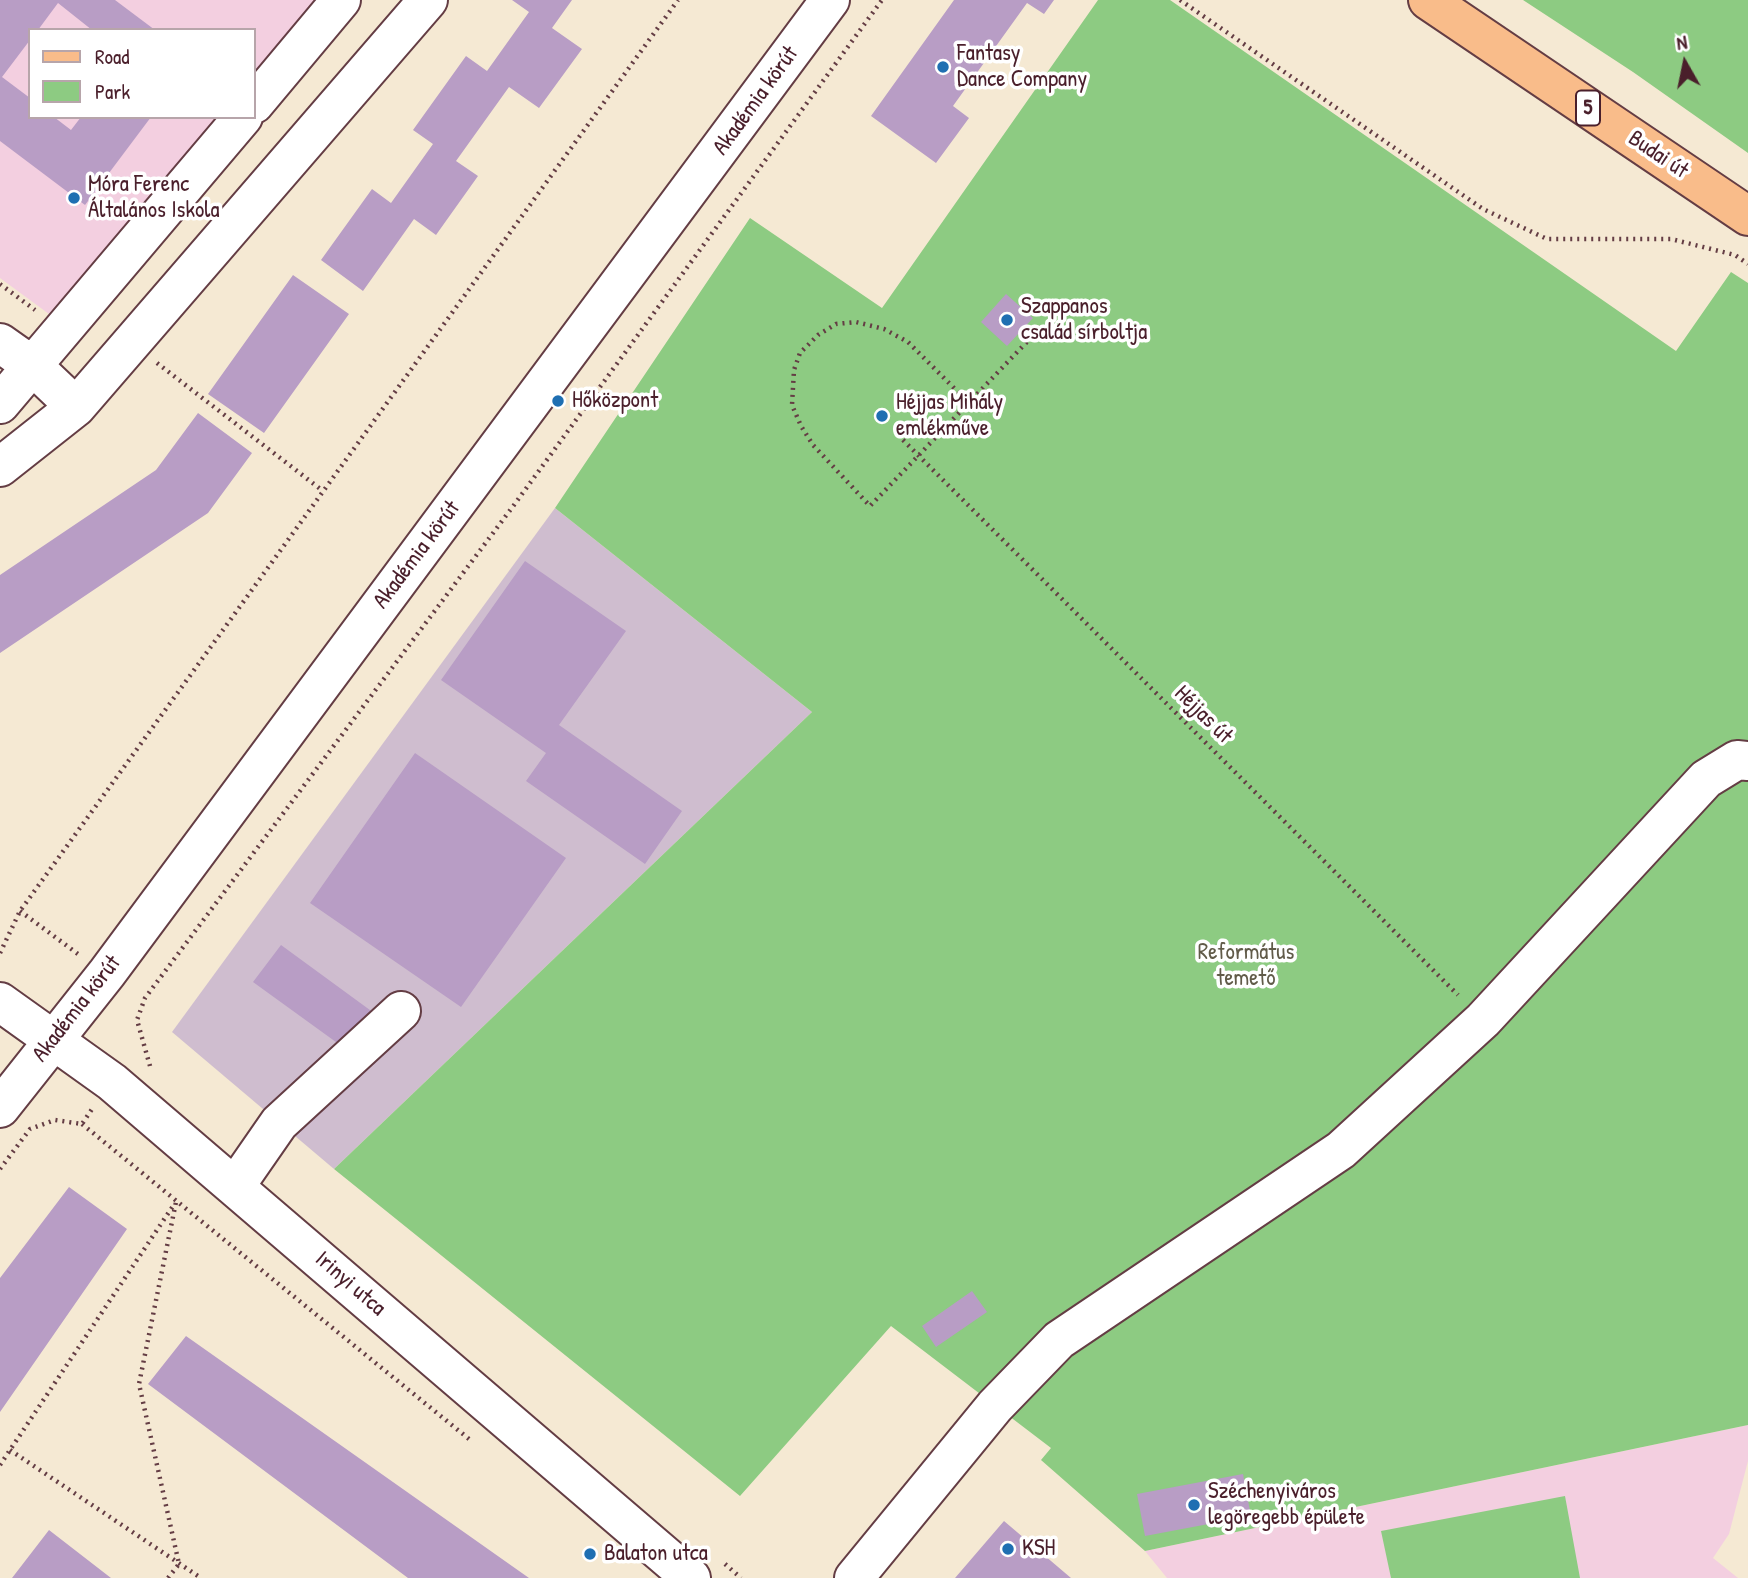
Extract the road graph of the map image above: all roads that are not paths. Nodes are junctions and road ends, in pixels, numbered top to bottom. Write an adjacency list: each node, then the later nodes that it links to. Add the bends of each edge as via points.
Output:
1 (341, 0): 5 (street)
2 (428, 0): 11 (street)
3 (830, 0): 16 (street, Akadémia körút, via 115,962)
4 (1428, 0): 7 (main road, Budai út / 5)
5 (256, 102)
6 (241, 119): 9 (street)
7 (1748, 216)
8 (0, 343): 9 (street)
9 (34, 367): 10 (street); 11 (street)
10 (0, 404)
11 (76, 407): 12 (street)
12 (0, 467)
13 (1748, 761): 20 (street, via 1737,760 1706,779 1483,1020 1341,1150 1059,1339 995,1406)
14 (0, 1002): 16 (street, Irinyi utca)
15 (401, 1010): 18 (street, via 279,1123)
16 (53, 1038): 17 (street, Akadémia körút); 18 (street, Irinyi utca)
17 (15, 1118)
18 (236, 1185): 19 (street, Irinyi utca)
19 (705, 1569)
20 (853, 1578)

